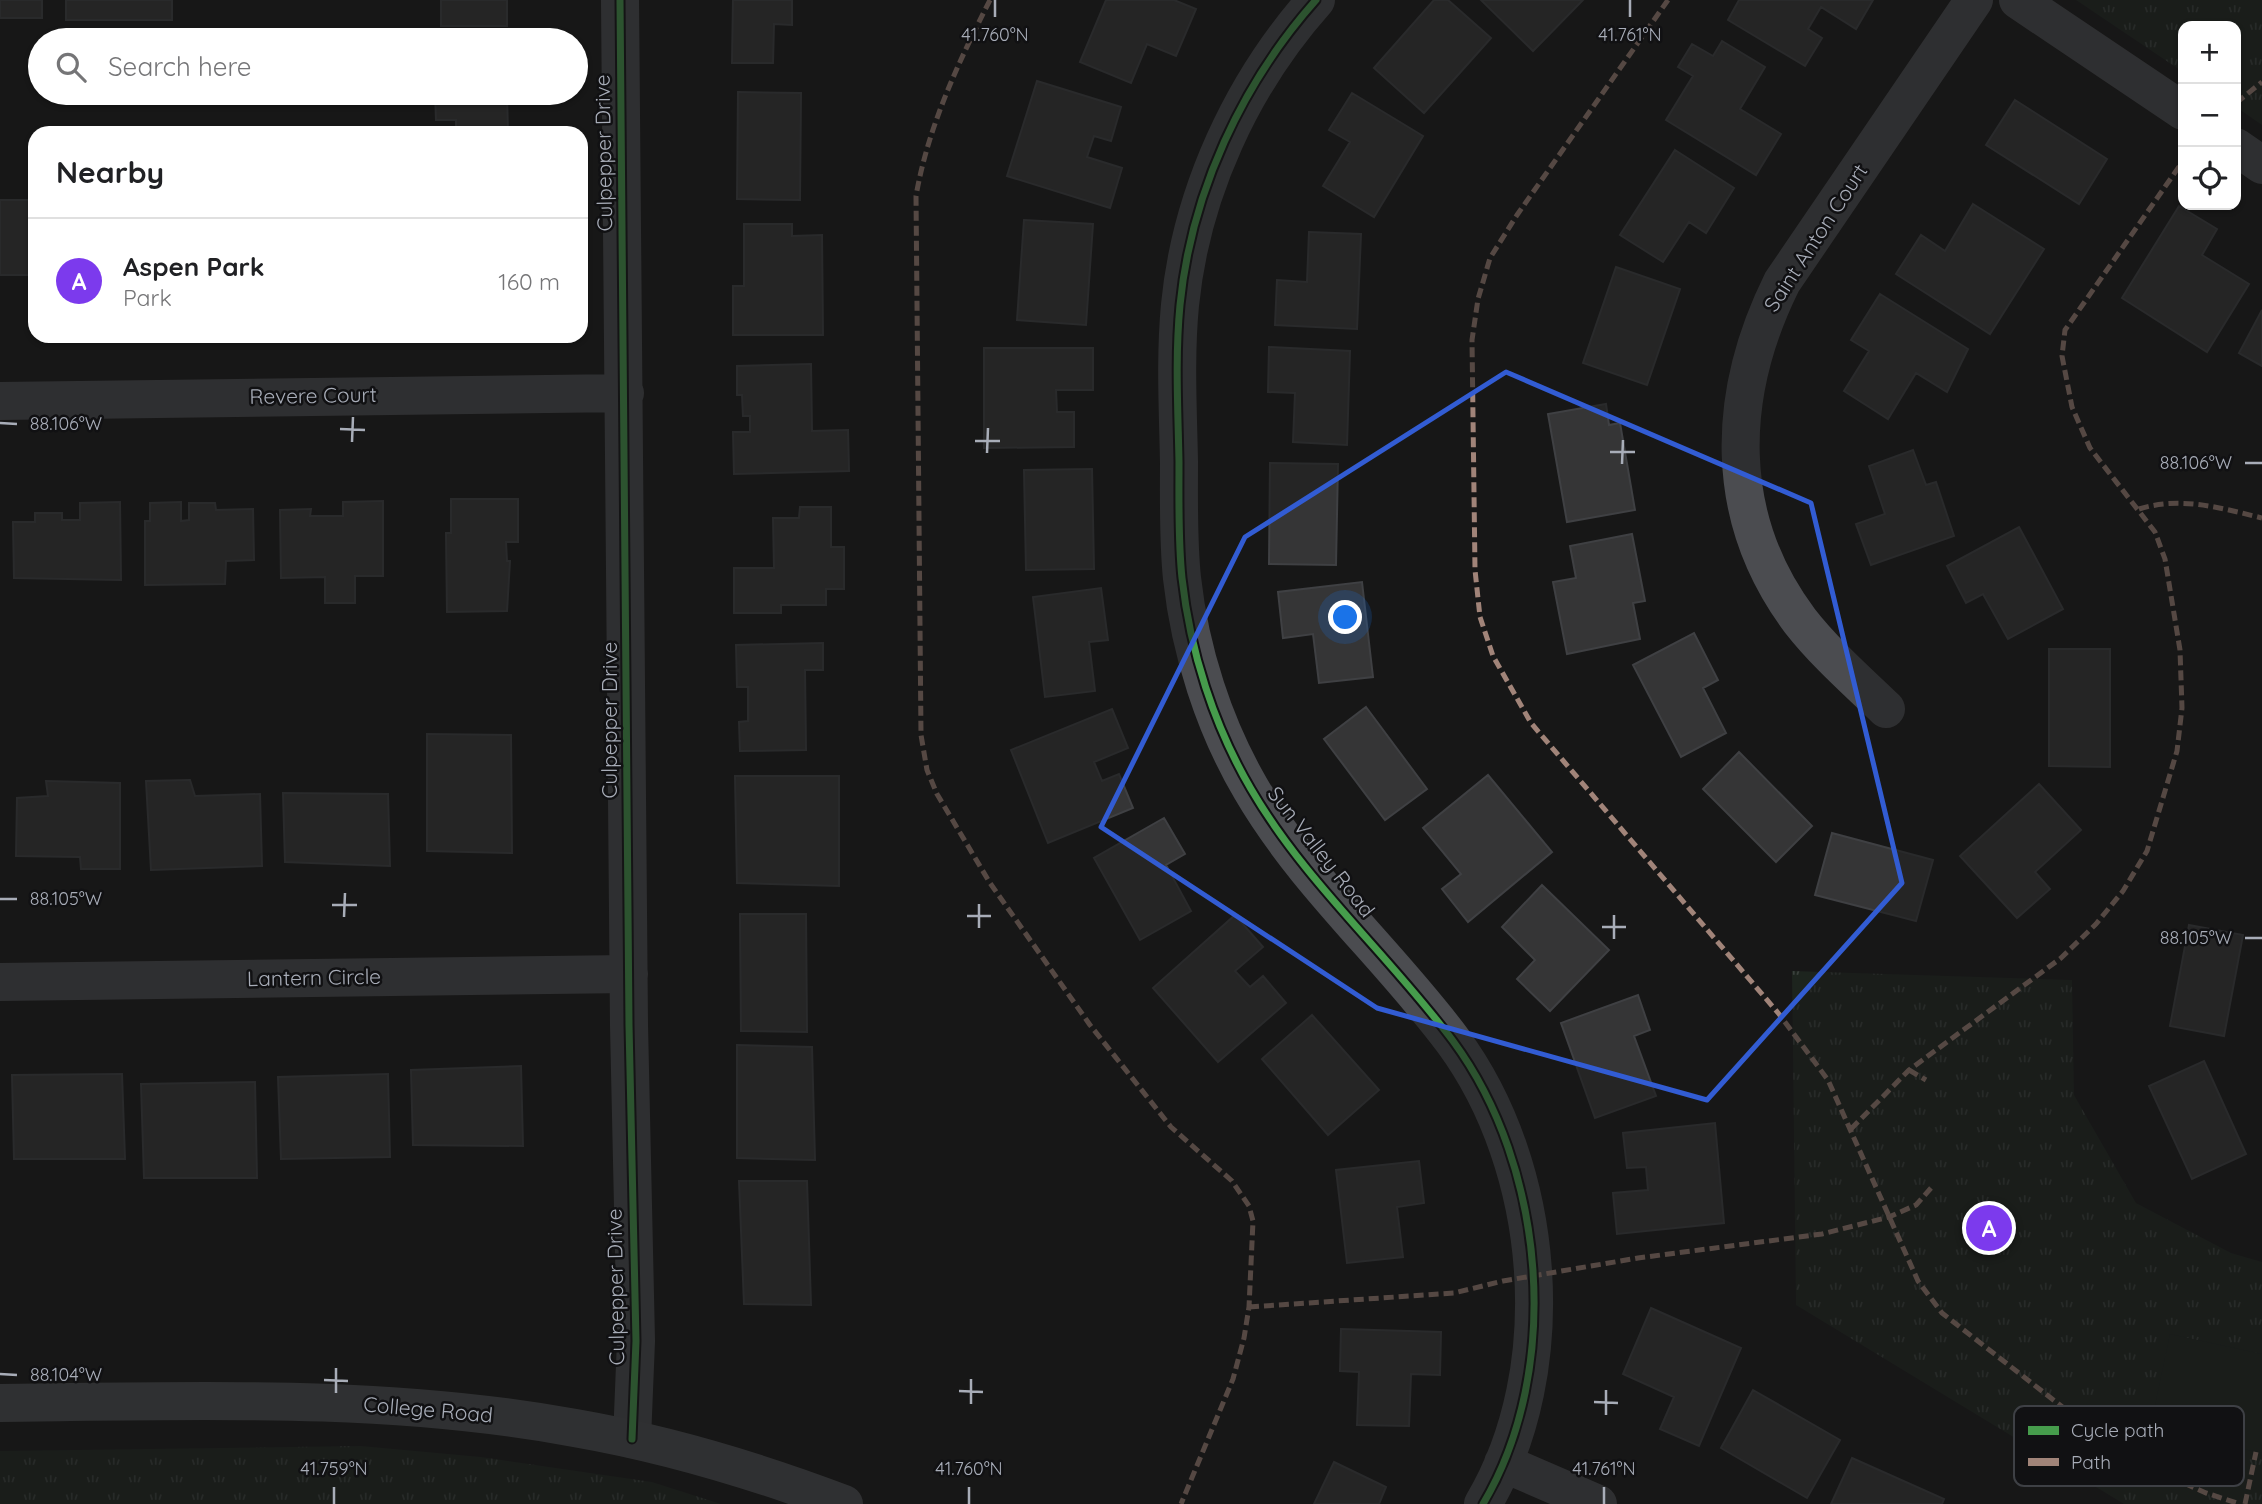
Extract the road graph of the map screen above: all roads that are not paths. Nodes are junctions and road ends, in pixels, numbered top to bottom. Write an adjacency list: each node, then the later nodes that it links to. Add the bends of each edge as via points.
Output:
1 (620, 0): 8 (street, Culpepper Drive)
2 (1316, 0): 15 (street, Sun Valley Road, via 1267,63 1242,105 1209,181 1194,231 1180,305 1178,350 1182,578 1205,685 1249,786 1293,851 1455,1043 1504,1141 1525,1219 1535,1312 1528,1385)
3 (1974, 0): 10 (street, Saint Anton Court, via 1782,282 1762,322 1745,382 1739,444 1748,508 1766,563 1801,622)
4 (2018, 0): 5 (street)
5 (2178, 108)
6 (2241, 150): 7 (street)
7 (2262, 165)
8 (625, 393): 9 (street, Revere Court); 11 (street, Culpepper Drive)
9 (0, 401)
10 (1886, 709)
11 (629, 974): 12 (street, Lantern Circle); 14 (street, Culpepper Drive, via 636,1341)
12 (0, 982)
13 (0, 1403): 14 (main road, College Road, via 367,1404 505,1417)
14 (632, 1439): 16 (main road, College Road, via 688,1452)
15 (1503, 1463): 17 (street, Sun Valley Road); 18 (street)
16 (844, 1504)
17 (1483, 1504)
18 (1598, 1504)

